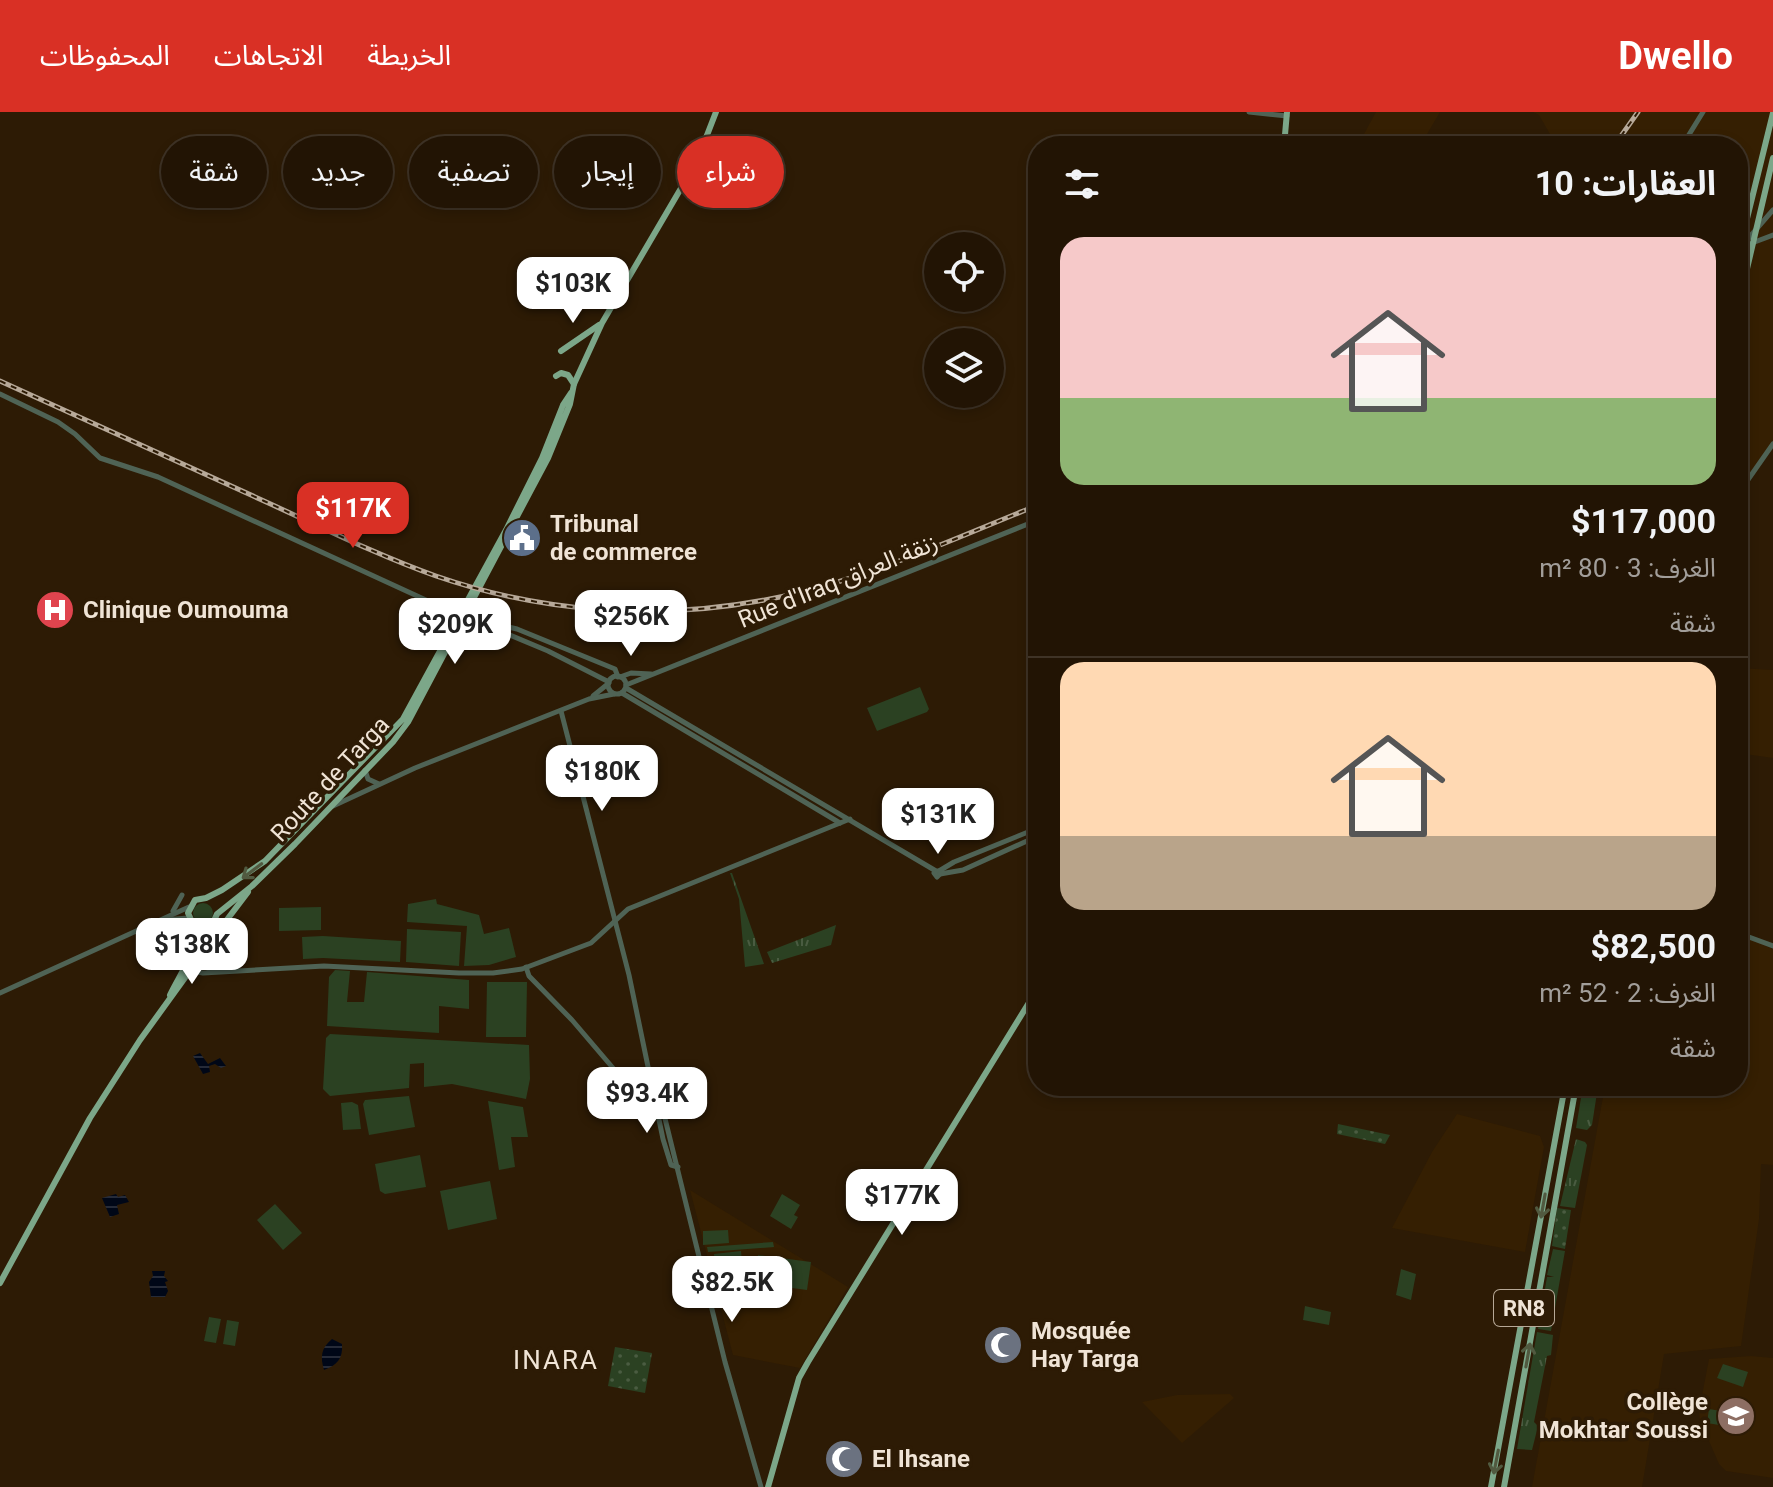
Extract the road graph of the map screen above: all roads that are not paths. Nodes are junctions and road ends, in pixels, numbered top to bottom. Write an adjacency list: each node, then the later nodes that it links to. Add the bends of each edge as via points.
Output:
1 (716, 112): 17 (main road, Route de Targa, via 697,161)
2 (1249, 112): 5 (street)
3 (1703, 112): 7 (street)
4 (1773, 113): 10 (main road)
5 (1287, 114): 6 (main road)
6 (1285, 136)
7 (1688, 136)
8 (1773, 158): 11 (main road)
9 (1773, 210): 11 (street)
10 (1748, 212)
11 (1755, 231): 13 (street); 14 (main road)
12 (1773, 235): 14 (street)
13 (1748, 239)
14 (1753, 243): 15 (street); 16 (main road)
15 (1748, 246)
16 (1748, 264)
17 (602, 323): 18 (main road); 20 (main road, Route de Targa)
18 (561, 351)
19 (556, 376): 20 (main road, via 566,374)
20 (574, 384): 21 (main road, Route de Targa)
21 (571, 393): 39 (main road, Route de Targa, via 548,458 419,702 399,734); 49 (main road, Route de Targa, one-way to 49, via 512,518 403,719 265,861)
22 (0, 394): 26 (street, bridge, via 58,422 100,458 158,477)
23 (1773, 444): 24 (street)
24 (1748, 480)
25 (1028, 524): 29 (street, Rue d'Iraq زنقة العراق)
26 (478, 621): 27 (street, via 517,629); 30 (street)
27 (615, 669): 28 (street); 31 (street)
28 (631, 673): 29 (street, Rue d'Iraq زنقة العراق); 31 (street, Rue d'Iraq زنقة العراق)
29 (652, 674): 32 (street, Rue d'Iraq زنقة العراق)
30 (600, 677): 33 (street); 35 (street)
31 (619, 677): 33 (street, Rue d'Iraq زنقة العراق); 34 (street)
32 (638, 679): 34 (street, Rue d'Iraq زنقة العراق); 36 (street)
33 (609, 683): 34 (street, via 610,690); 35 (street, Rue d'Iraq زنقة العراق)
34 (622, 690): 36 (street); 37 (street, Rue d'Iraq زنقة العراق); 43 (street)
35 (599, 691): 37 (street, Rue d'Iraq زنقة العراق)
36 (635, 692): 42 (street)
37 (589, 699): 38 (street)
38 (561, 711): 40 (street); 55 (street)
39 (365, 770): 40 (street, via 370,782); 41 (main road, Route de Targa)
40 (380, 784): 41 (street)
41 (329, 808): 47 (main road, Route de Targa)
42 (850, 819): 43 (street); 46 (street)
43 (840, 823): 55 (street, via 628,909)
44 (1028, 832): 46 (street)
45 (1028, 841): 46 (street, via 963,870)
46 (938, 872)
47 (252, 886): 52 (main road, Route de Targa); 59 (main road)
48 (182, 895): 51 (street)
49 (206, 898): 50 (main road); 52 (main road)
50 (189, 907): 51 (street); 54 (main road)
51 (170, 914): 53 (street)
52 (217, 914): 56 (main road)
53 (159, 921): 54 (street); 64 (street)
54 (191, 921): 56 (main road, via 202,928); 60 (main road, via 196,941)
55 (615, 922): 61 (street, via 591,943); 67 (street)
56 (210, 925): 59 (main road)
57 (1748, 937): 58 (street)
58 (1773, 946)
59 (200, 957): 62 (main road); 63 (street)
60 (186, 964): 62 (street); 65 (main road)
61 (526, 967): 63 (street, via 493,973 324,966); 67 (street, via 630,1088)
62 (192, 971): 63 (street); 65 (main road)
63 (214, 972)
64 (0, 993)
65 (168, 1000): 70 (main road, via 90,1118)
66 (1028, 1004): 72 (main road, via 808,1362)
67 (652, 1081): 71 (street)
68 (1563, 1096): 73 (main road, RN8, one-way to 73)
69 (1574, 1096): 74 (main road, RN8, one-way to 69)
70 (0, 1283)
71 (761, 1487)
72 (768, 1487)
73 (1491, 1487)
74 (1504, 1487)

